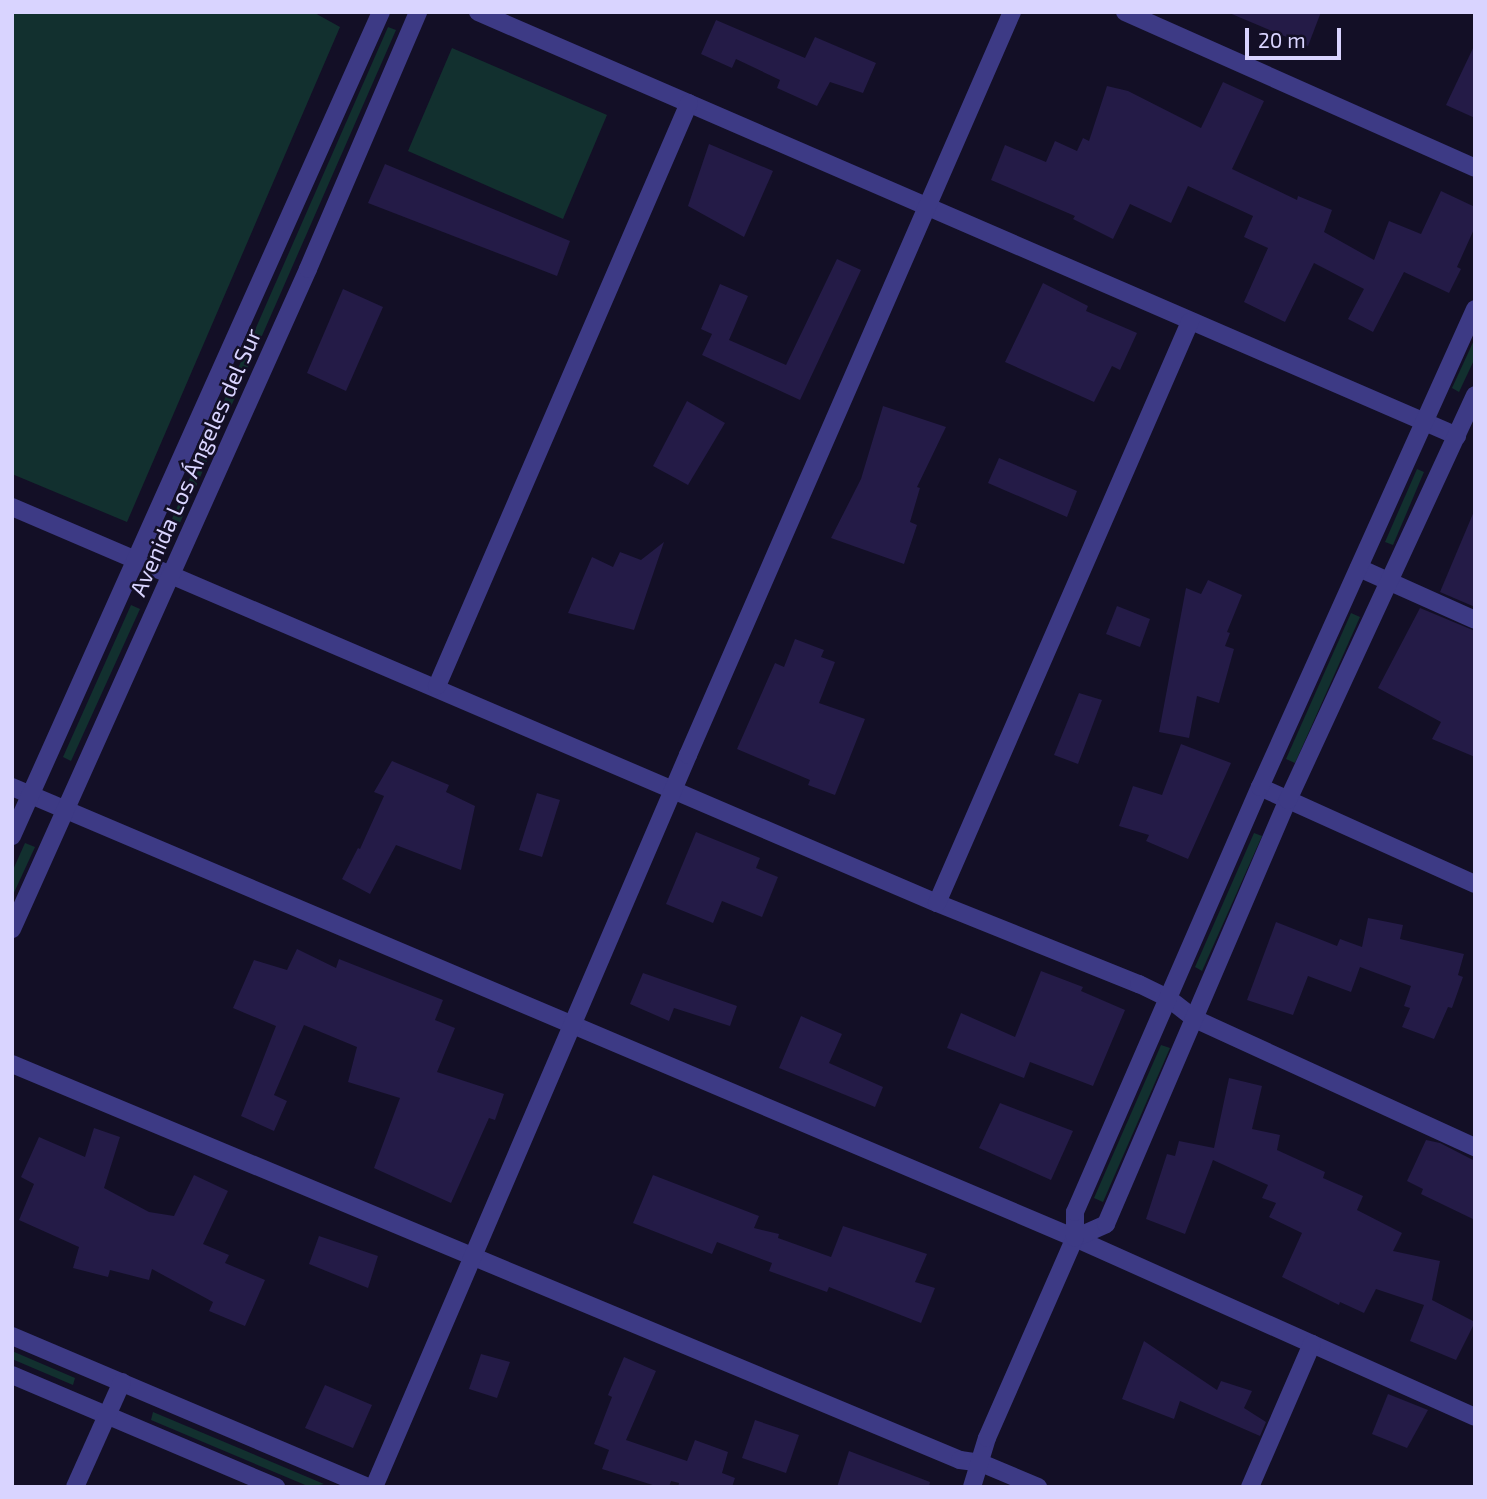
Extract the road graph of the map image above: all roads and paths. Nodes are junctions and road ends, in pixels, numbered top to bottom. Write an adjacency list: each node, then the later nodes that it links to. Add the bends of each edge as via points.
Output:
1 (381, 12): 15 (street, Avenida Los Ángeles del Sur)
2 (418, 12): 17 (street, Avenida Los Ángeles del Sur)
3 (478, 12): 6 (street)
4 (1012, 12): 8 (street)
5 (1125, 12): 7 (street)
6 (689, 103): 8 (street); 20 (street)
7 (1475, 168)
8 (926, 206): 10 (street); 23 (street)
9 (1475, 309): 12 (street)
10 (1190, 321): 12 (street); 29 (street)
11 (1475, 395): 13 (street)
12 (1424, 421): 13 (street); 16 (street)
13 (1457, 436): 18 (street)
14 (12, 507): 15 (street)
15 (137, 561): 17 (street); 24 (street, Avenida Los Ángeles del Sur)
16 (1359, 568): 18 (street); 22 (street)
17 (171, 576): 20 (street); 26 (street, Avenida Los Ángeles del Sur)
18 (1390, 582): 19 (street); 25 (street)
19 (1475, 620)
20 (437, 686): 23 (street)
21 (12, 787): 24 (street)
22 (1260, 787): 25 (street); 31 (street)
23 (672, 791): 29 (street); 33 (street)
24 (31, 795): 26 (street); 27 (street, Avenida Los Ángeles del Sur)
25 (1289, 800): 28 (street); 32 (street)
26 (65, 809): 30 (street, Avenida Los Ángeles del Sur); 33 (street)
27 (12, 836)
28 (1475, 884)
29 (937, 903): 31 (street)
30 (12, 929)
31 (1168, 999): 32 (street); 36 (street, via 1075,1212)
32 (1195, 1018): 35 (street); 36 (street, via 1106,1224)
33 (571, 1026): 36 (street); 37 (street)
34 (12, 1065): 37 (street)
35 (1475, 1147)
36 (1075, 1238): 39 (street); 44 (street, via 987,1438)
37 (473, 1256): 44 (street, via 960,1460); 48 (street)
38 (12, 1336): 41 (street)
39 (1312, 1344): 43 (street); 51 (street)
40 (12, 1375): 42 (street)
41 (122, 1382): 42 (street); 47 (street)
42 (106, 1416): 45 (street); 46 (street)
43 (1475, 1417)
44 (981, 1463): 49 (street); 50 (street)
45 (75, 1487)
46 (276, 1487)
47 (367, 1487)
48 (373, 1487)
49 (972, 1487)
50 (1038, 1487)
51 (1250, 1487)

